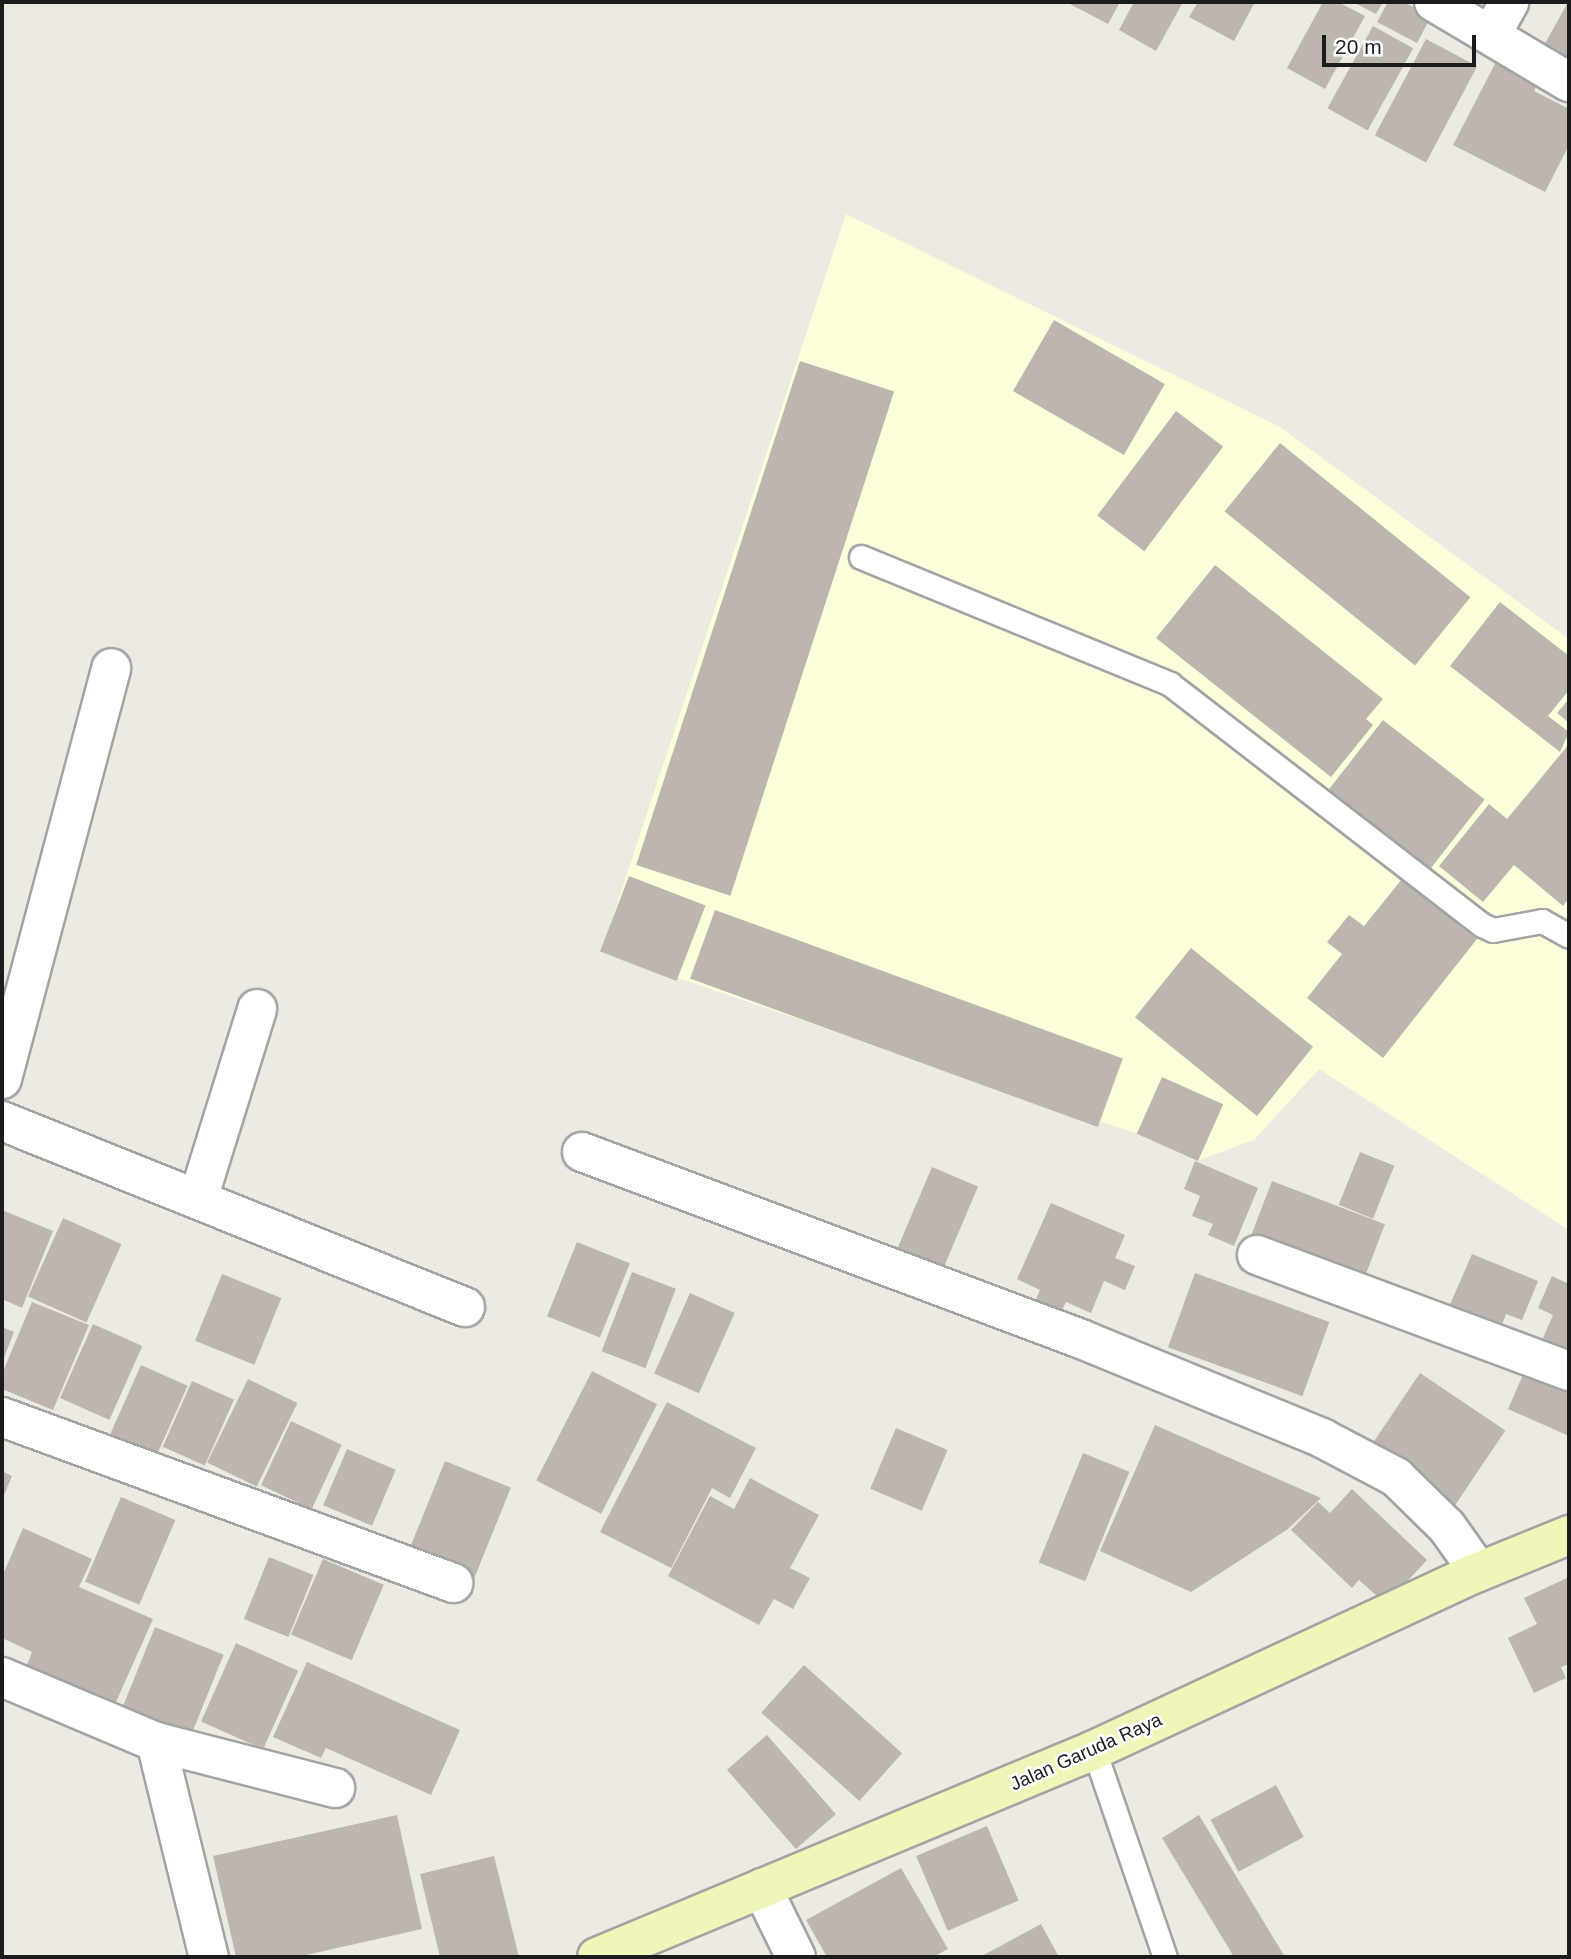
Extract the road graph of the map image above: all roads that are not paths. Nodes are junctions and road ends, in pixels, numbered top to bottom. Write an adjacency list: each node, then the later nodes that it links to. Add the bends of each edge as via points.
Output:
1 (1434, 2): 3 (street)
2 (1509, 2): 3 (street)
3 (1491, 35): 4 (street)
4 (1569, 82)
5 (861, 557): 7 (lane, via 1170,684 1482,925 1493,930 1542,921)
6 (111, 668): 9 (street)
7 (1569, 936)
8 (257, 1009): 12 (street)
9 (2, 1079)
10 (2, 1121): 12 (street)
11 (582, 1152): 18 (street, via 1081,1339 1322,1438 1396,1477 1447,1527)
12 (198, 1199): 14 (street)
13 (1257, 1255): 15 (street)
14 (465, 1307)
15 (1569, 1371)
16 (2, 1417): 19 (street)
17 (1569, 1535): 18 (street, Jalan Garuda Raya)
18 (1479, 1572): 22 (street, Jalan Garuda Raya)
19 (453, 1583)
20 (2, 1677): 21 (street)
21 (156, 1742): 23 (street); 25 (street)
22 (1094, 1750): 24 (street, Jalan Garuda Raya); 28 (lane)
23 (335, 1788)
24 (762, 1888): 26 (street, Jalan Garuda Raya); 27 (street)
25 (209, 1957)
26 (597, 1957)
27 (796, 1957)
28 (1166, 1957)

